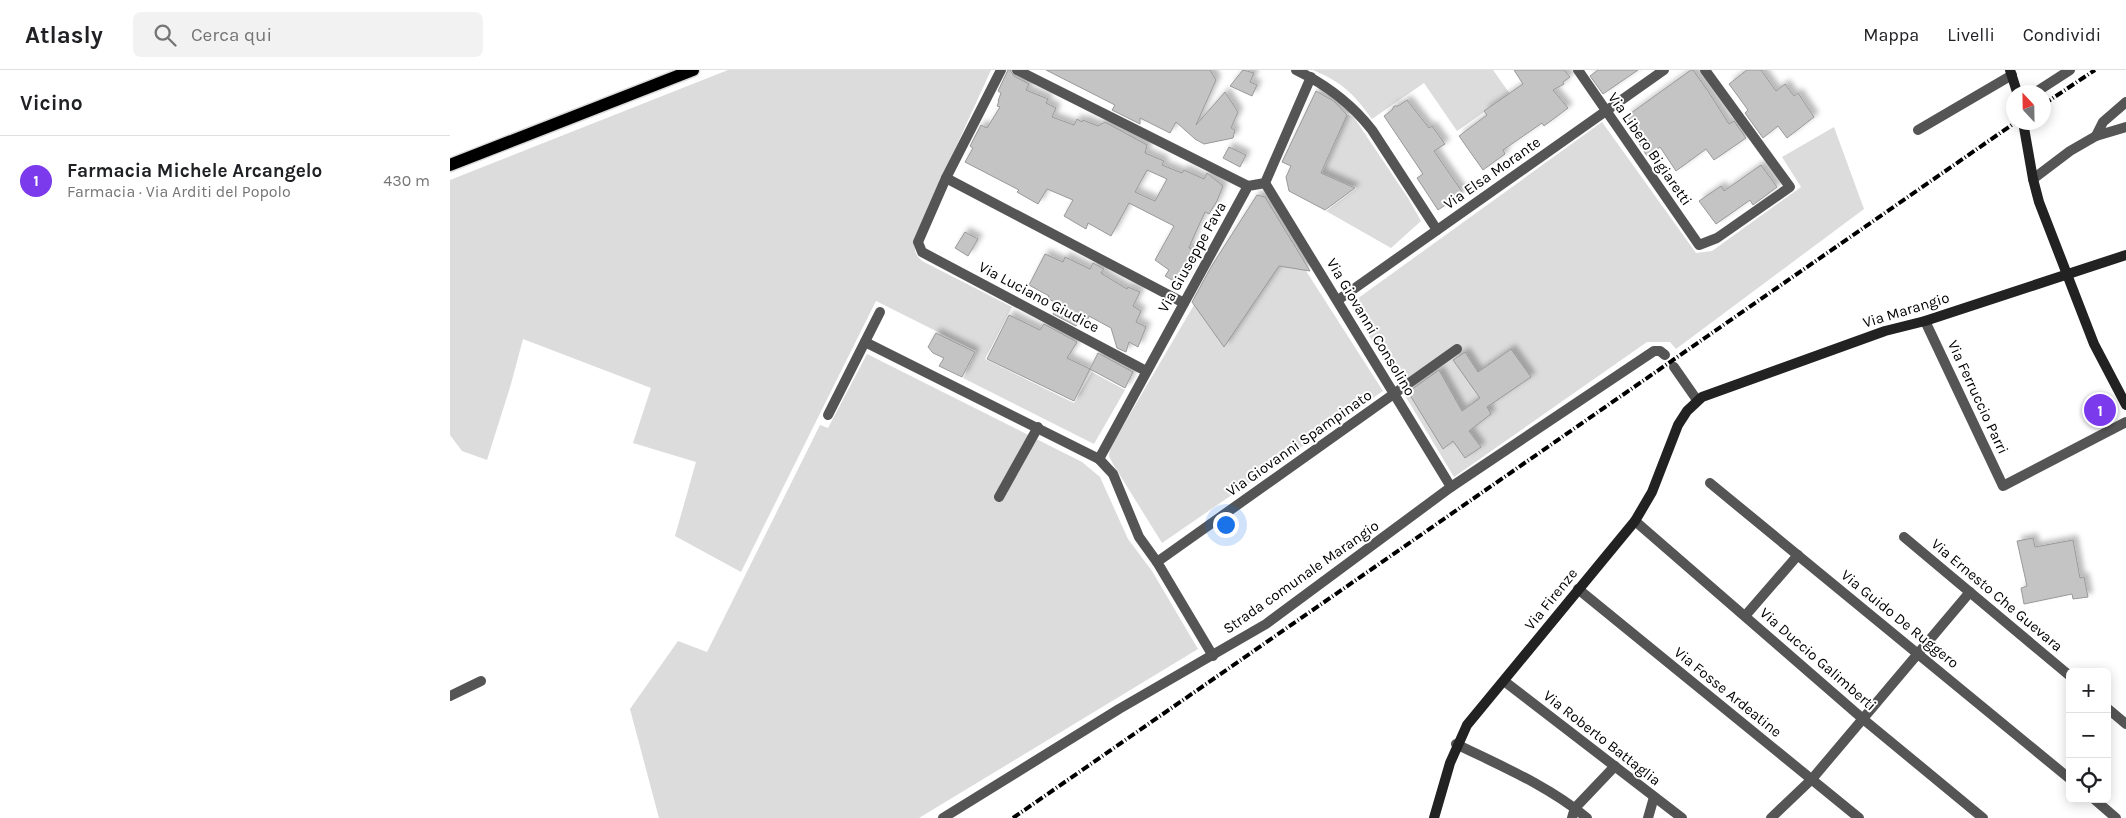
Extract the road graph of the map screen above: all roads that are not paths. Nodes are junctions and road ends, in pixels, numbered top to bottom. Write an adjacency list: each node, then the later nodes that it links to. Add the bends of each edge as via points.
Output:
1 (693, 70): 19 (main road)
2 (1000, 70): 20 (street)
3 (1017, 70): 23 (street)
4 (1296, 70): 10 (street)
5 (1578, 70): 14 (street, Via Libero Bigiaretti)
6 (1664, 70): 14 (street, Via Elsa Morante)
7 (1705, 70): 14 (street, Via Libero Bigiaretti, via 1790,187 1717,238 1699,245)
8 (2070, 70): 12 (street)
9 (2011, 72): 11 (street); 16 (street)
10 (1310, 77): 22 (street); 24 (street, via 1335,92 1360,115)
11 (2015, 85)
12 (2047, 85)
13 (2126, 102): 18 (street, via 2103,122)
14 (1605, 111): 24 (street, Via Elsa Morante)
15 (2126, 127): 18 (street)
16 (1918, 130)
17 (2024, 130): 21 (street)
18 (2096, 136): 21 (street)
19 (450, 165)
20 (946, 178): 28 (street); 35 (street, Via Luciano Giudice, via 918,242 922,252)
21 (2033, 179): 26 (street)
22 (1266, 183): 23 (street); 27 (street, Via Giovanni Consolino)
23 (1248, 186): 28 (street, Via Giuseppe Fava)
24 (1437, 230): 27 (street, Via Elsa Morante)
25 (2126, 254): 26 (street, Via Marangio)
26 (2066, 274): 30 (street, Via Marangio); 38 (street, via 2094,344)
27 (1338, 300): 36 (street, Via Giovanni Consolino)
28 (1184, 303): 35 (street, Via Giuseppe Fava)
29 (880, 312): 31 (street)
30 (1925, 321): 37 (street, Via Marangio, via 1885,331); 40 (street, Via Ferruccio Parri, via 2003,486)
31 (865, 342): 39 (street); 41 (street)
32 (1457, 348): 36 (street, Via Giovanni Spampinato)
33 (1665, 355): 44 (street, Strada comunale Marangio, via 1654,351)
34 (1674, 367): 37 (street)
35 (1146, 371): 42 (street, Via Giuseppe Fava)
36 (1394, 394): 44 (street, Via Giovanni Consolino); 49 (street, Via Giovanni Spampinato)
37 (1697, 400): 46 (street, Via Firenze, via 1678,425 1652,492)
38 (2126, 404)
39 (828, 415)
40 (2126, 422)
41 (1038, 428): 42 (street); 45 (street)
42 (1099, 459): 49 (street, via 1113,474 1139,537)
43 (1710, 483): 48 (street, Via Guido De Ruggero)
44 (1451, 487): 54 (street, Strada comunale Marangio, via 1266,624)
45 (999, 497)
46 (1635, 521): 50 (street, Via Firenze); 52 (street, Via Duccio Galimberti)
47 (1904, 536): 51 (street, Via Ernesto Che Guevara)
48 (1798, 555): 52 (street); 53 (street, Via Guido De Ruggero)
49 (1157, 562): 54 (street)
50 (1578, 589): 56 (street, Via Firenze); 65 (street, Via Fosse Ardeatine)
51 (1970, 592): 53 (street); 55 (street, Via Ernesto Che Guevara)
52 (1745, 616): 60 (street, Via Duccio Galimberti)
53 (1918, 654): 60 (street); 64 (street, Via Guido De Ruggero)
54 (1213, 656): 70 (street, Strada comunale Marangio, via 1119,709)
55 (2066, 673)
56 (1504, 680): 62 (street, Via Firenze, via 1466,725); 63 (street, Via Roberto Battaglia)
57 (481, 681): 58 (street)
58 (450, 696)
59 (2111, 711): 61 (street)
60 (1863, 719): 65 (street); 69 (street, Via Duccio Galimberti)
61 (2126, 724)
62 (1456, 744): 68 (street, via 1515,773); 71 (street, Via Firenze)
63 (1615, 766): 66 (street, Via Roberto Battaglia); 68 (street)
64 (2066, 776)
65 (1812, 779): 75 (street); 76 (street, Via Fosse Ardeatine)
66 (1654, 797): 73 (street); 74 (street, Via Roberto Battaglia)
67 (2099, 803): 77 (street)
68 (1574, 813): 72 (street)
69 (1980, 817)
70 (944, 818)
71 (1434, 818)
72 (1587, 818)
73 (1648, 818)
74 (1682, 818)
75 (1771, 818)
76 (1859, 818)
77 (2116, 818)

